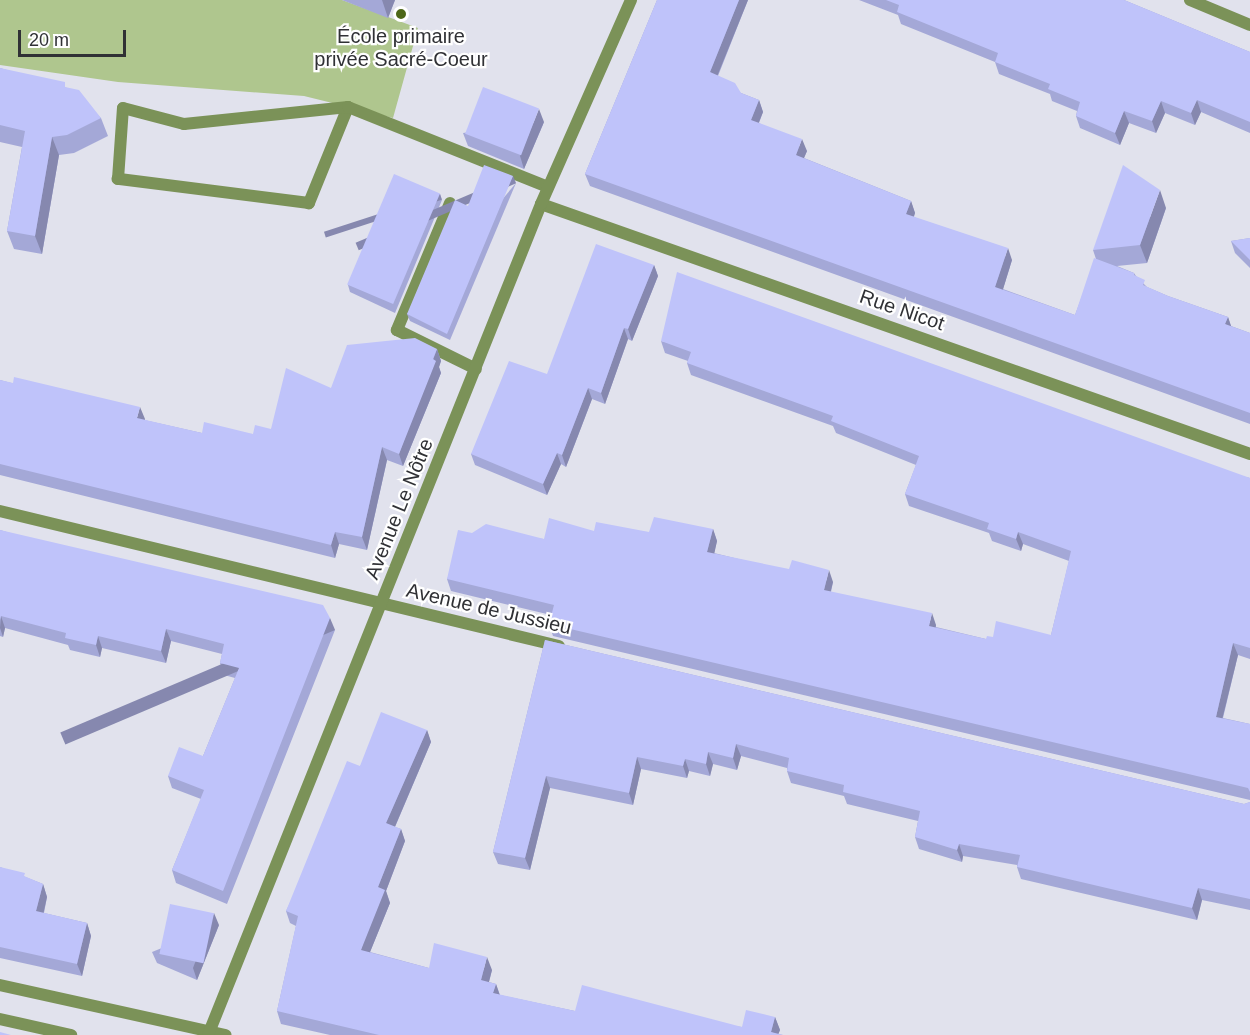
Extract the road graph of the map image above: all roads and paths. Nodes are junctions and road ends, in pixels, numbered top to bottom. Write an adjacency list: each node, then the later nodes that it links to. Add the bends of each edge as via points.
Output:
1 (632, 0): 5 (street, Avenue Le Nôtre)
2 (1190, 0): 3 (street)
3 (1250, 25)
4 (348, 108): 4 (street, via 184,124 123,108 118,179 309,203); 5 (street)
5 (548, 187): 7 (street, Avenue Le Nôtre)
6 (450, 203): 8 (street, via 397,330)
7 (541, 204): 8 (street, Avenue Le Nôtre); 9 (street, Rue Nicot)
8 (476, 369): 11 (street, Avenue Le Nôtre)
9 (1250, 454)
10 (0, 511): 11 (street, Avenue de Jussieu)
11 (383, 604): 12 (street, Avenue de Jussieu); 15 (street, Avenue Le Nôtre)
12 (575, 650)
13 (0, 985): 15 (street)
14 (0, 1019): 16 (street)
15 (209, 1033): 17 (street)
16 (71, 1035)
17 (226, 1035)

